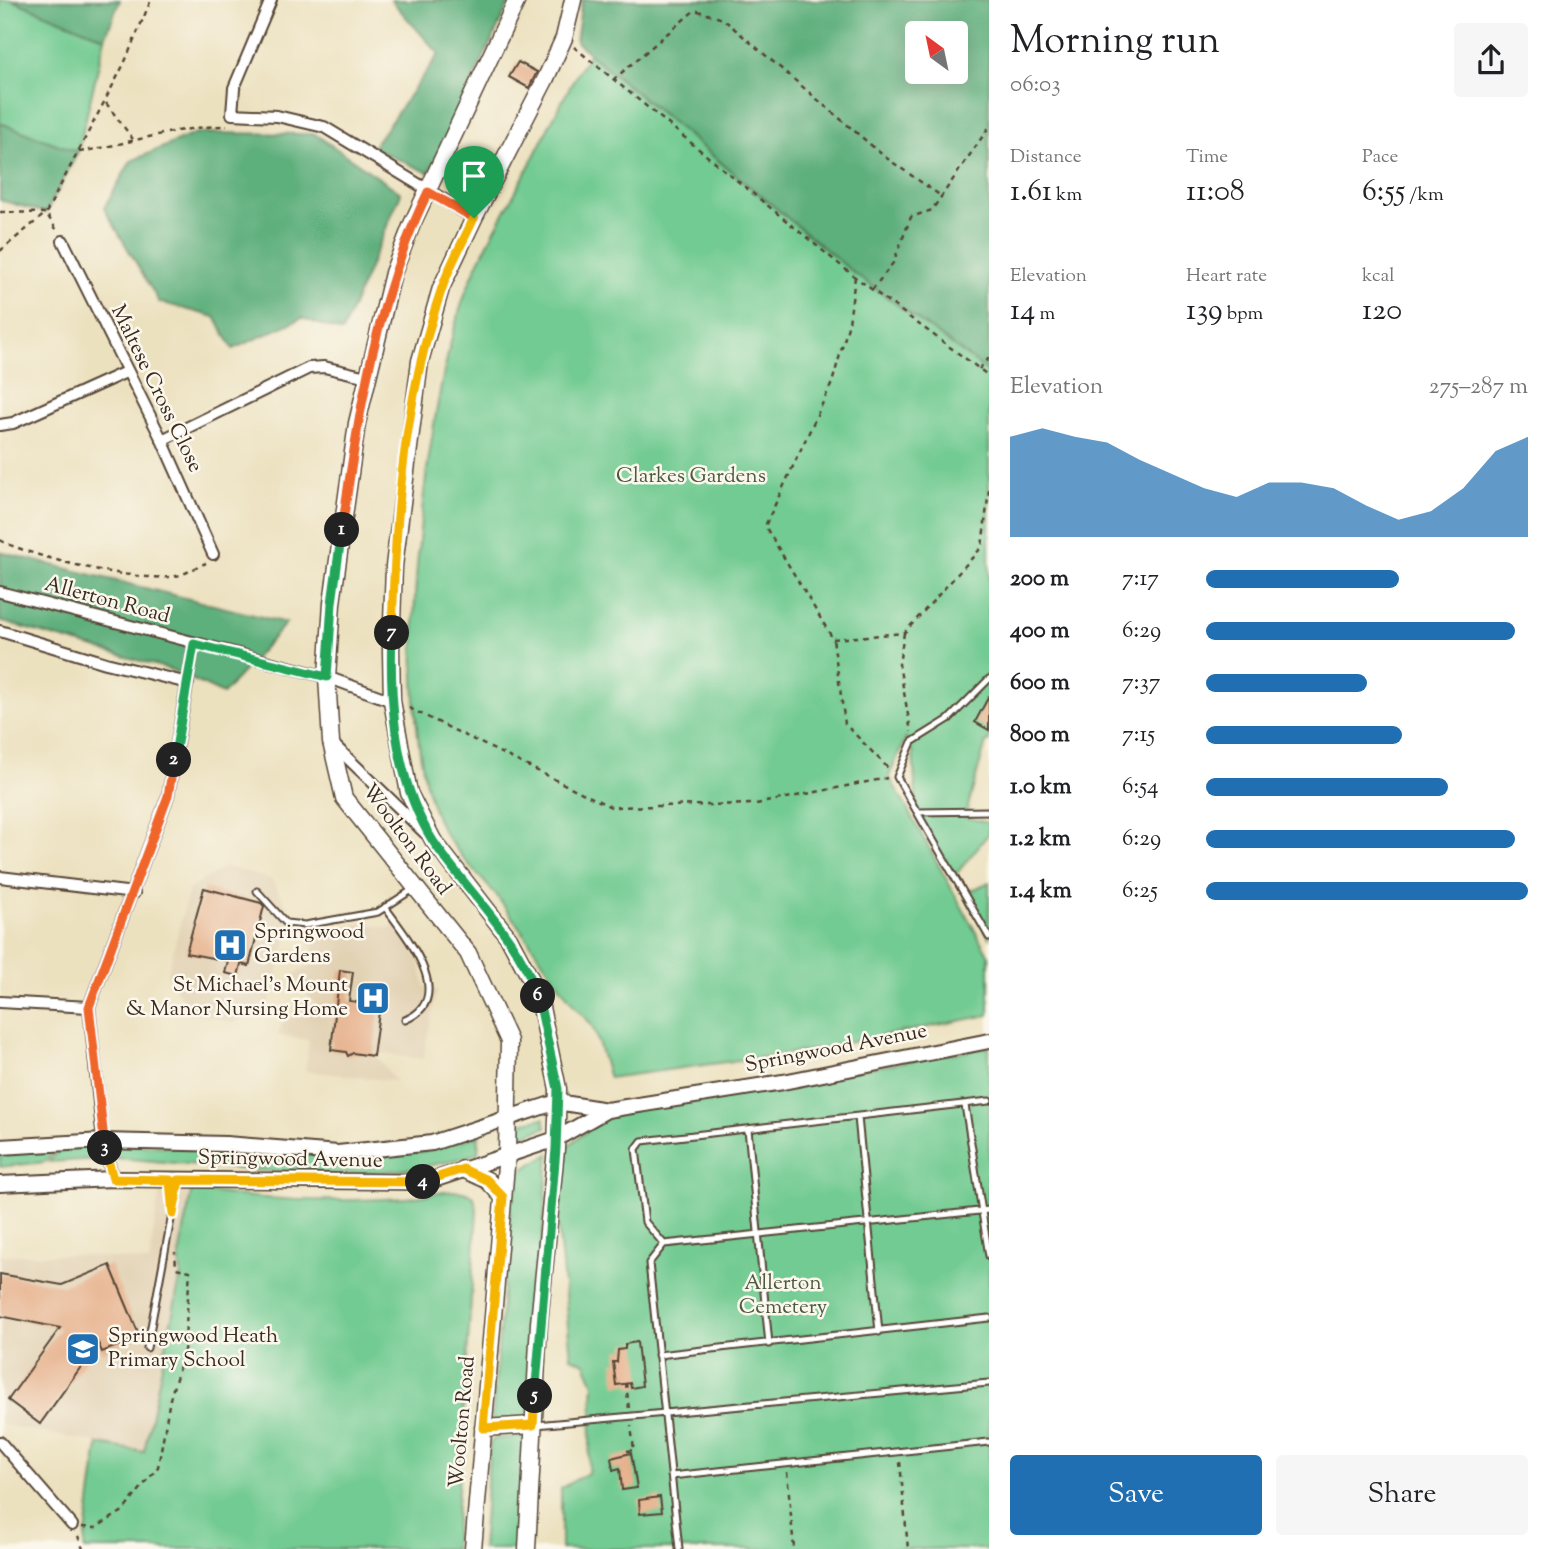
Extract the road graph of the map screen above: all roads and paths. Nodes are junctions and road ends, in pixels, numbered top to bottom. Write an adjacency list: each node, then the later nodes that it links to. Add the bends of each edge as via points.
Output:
1 (151, 0): 7 (path)
2 (271, 0): 8 (street, via 234,88)
3 (517, 0): 12 (main road, Woolton Road)
4 (573, 0): 5 (main road, Woolton Road)
5 (564, 38): 6 (path); 16 (main road, Woolton Road)
6 (613, 80): 13 (path, via 695,10 723,19 885,157); 19 (path)
7 (104, 102): 10 (path); 11 (path)
8 (232, 114): 10 (path, via 233,126 194,126); 12 (street, via 277,116 324,127)
9 (989, 127): 13 (path)
10 (135, 142): 11 (path)
11 (78, 152): 15 (path)
12 (428, 192): 16 (street); 25 (main road, Woolton Road, via 393,273)
13 (941, 196): 20 (path, via 932,209 911,217 893,263)
14 (0, 212): 15 (path)
15 (46, 213): 17 (path); 18 (path)
16 (474, 218): 43 (main road, Woolton Road, via 441,288 420,361 394,566)
17 (63, 241): 23 (street, Maltese Cross Close)
18 (0, 251)
19 (855, 277): 20 (path); 38 (path, via 849,323 832,383 765,526)
20 (872, 290): 22 (path)
21 (989, 358): 22 (path)
22 (979, 369): 24 (path)
23 (125, 372): 26 (street); 27 (street, Maltese Cross Close)
24 (989, 376)
25 (367, 377): 27 (street, via 332,368 309,369); 40 (main road, Woolton Road, via 332,603)
26 (0, 425)
27 (162, 440): 33 (street, Maltese Cross Close)
28 (989, 490): 30 (path)
29 (0, 540): 34 (path)
30 (982, 547): 31 (path); 37 (path)
31 (989, 548)
32 (60, 551): 34 (path)
33 (213, 554): 34 (path, via 215,559 176,576 139,577)
34 (58, 559)
35 (0, 593): 39 (street, Allerton Road)
36 (0, 631): 42 (street)
37 (904, 634): 38 (path); 45 (path, via 899,664)
38 (834, 639): 46 (path, via 845,724)
39 (194, 644): 40 (street, Allerton Road); 42 (street)
40 (327, 677): 43 (street, Allerton Road); 44 (main road, Woolton Road)
41 (989, 679): 45 (lane, via 949,719)
42 (188, 683): 53 (street, via 168,796)
43 (392, 701): 46 (path, via 611,807 756,804); 49 (main road, Woolton Road, via 409,793)
44 (331, 742): 49 (street); 51 (main road, Woolton Road, via 344,798)
45 (912, 742): 46 (lane)
46 (897, 777): 48 (lane)
47 (989, 811): 48 (lane)
48 (917, 812): 55 (lane)
49 (433, 840): 61 (main road, Woolton Road, via 509,938 538,993)
50 (0, 877): 53 (street)
51 (415, 888): 54 (lane); 64 (main road, Woolton Road, via 468,953 509,1041)
52 (257, 891): 54 (lane, via 286,923 305,925)
53 (134, 893): 57 (street)
54 (385, 907): 58 (lane, via 427,973 427,1005)
55 (989, 937)
56 (0, 1002): 57 (street)
57 (89, 1007): 68 (street)
58 (405, 1020)
59 (989, 1041): 63 (street, Springwood Avenue, via 783,1082)
60 (989, 1101): 62 (lane)
61 (557, 1102): 63 (street, Springwood Avenue); 64 (street, Springwood Avenue); 67 (main road, Woolton Road)
62 (965, 1105): 65 (lane); 77 (lane)
63 (607, 1110): 67 (street, Springwood Avenue)
64 (509, 1117): 68 (street, Springwood Avenue, via 432,1143 338,1153); 70 (main road, Woolton Road)
65 (858, 1117): 66 (lane); 78 (lane)
66 (748, 1129): 79 (lane); 80 (lane, via 649,1138 639,1143 645,1222)
67 (556, 1139): 70 (street, Springwood Avenue); 92 (main road, Woolton Road)
68 (103, 1141): 69 (street, Springwood Avenue); 72 (street)
69 (0, 1147)
70 (507, 1154): 71 (street, Springwood Avenue); 75 (main road, Woolton Road)
71 (463, 1169): 73 (street, Springwood Avenue, via 427,1182); 75 (main road, via 487,1180)
72 (113, 1179): 73 (street, Springwood Avenue); 74 (street, Springwood Avenue)
73 (179, 1180): 86 (lane)
74 (0, 1184)
75 (503, 1197): 93 (main road, Woolton Road)
76 (989, 1210): 77 (lane)
77 (981, 1212): 78 (lane); 82 (lane)
78 (868, 1221): 79 (lane); 84 (lane)
79 (757, 1234): 80 (lane); 85 (lane)
80 (664, 1244): 87 (lane, via 649,1264)
81 (175, 1247): 100 (path, via 176,1268 190,1271 184,1351 158,1467 123,1511 95,1528)
82 (989, 1256)
83 (989, 1318): 84 (lane)
84 (879, 1332): 85 (lane)
85 (769, 1344): 87 (lane)
86 (147, 1348)
87 (658, 1355): 90 (lane)
88 (626, 1383): 91 (path)
89 (989, 1383): 90 (lane)
90 (665, 1415): 91 (lane); 99 (lane)
91 (630, 1419): 92 (lane); 96 (path, via 634,1450)
92 (533, 1425): 93 (main road); 103 (main road, Woolton Road)
93 (483, 1428): 102 (main road, Woolton Road)
94 (0, 1442): 100 (street)
95 (989, 1442): 97 (lane)
96 (627, 1451)
97 (898, 1451): 98 (lane); 106 (path)
98 (786, 1463): 99 (lane); 105 (path)
99 (671, 1476): 104 (lane)
100 (72, 1525): 101 (path)
101 (83, 1549)
102 (473, 1549)
103 (527, 1549)
104 (678, 1549)
105 (794, 1549)
106 (908, 1549)

